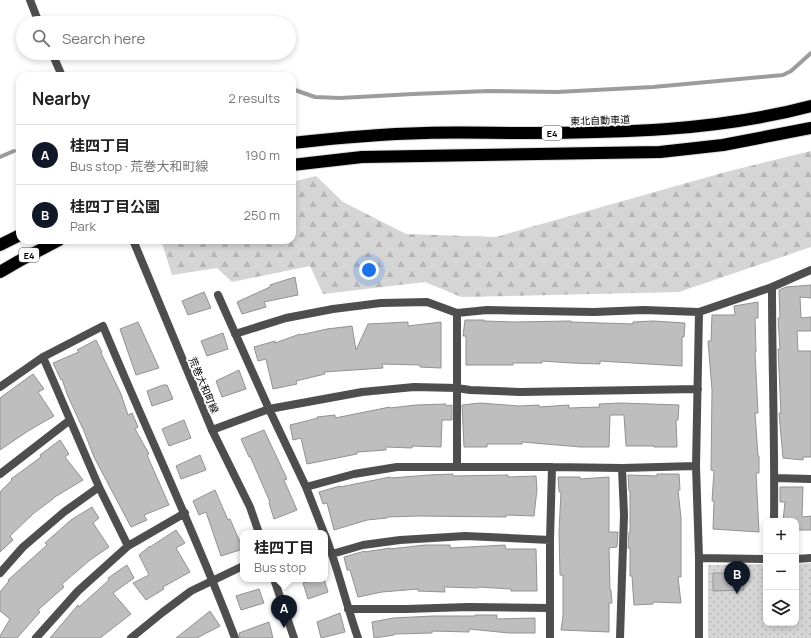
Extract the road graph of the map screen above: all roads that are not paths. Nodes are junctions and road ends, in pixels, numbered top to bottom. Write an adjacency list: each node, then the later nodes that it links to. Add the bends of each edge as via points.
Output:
1 (30, 0): 2 (street)
2 (36, 16)
3 (55, 60): 4 (street)
4 (60, 72)
5 (811, 106): 7 (highway, 東北自動車道 / E4, via 791,112 720,124 656,130 588,133 425,133 356,136)
6 (811, 128): 8 (highway, E4, via 723,145 660,152 362,157)
7 (296, 143)
8 (296, 165)
9 (16, 236): 12 (highway, E4)
10 (51, 244): 14 (highway, E4)
11 (135, 244): 26 (street, 荒巻大和町線)
12 (0, 245)
13 (811, 270): 15 (street)
14 (0, 272)
15 (772, 286): 17 (street); 32 (street)
16 (218, 295): 19 (street)
17 (699, 312): 18 (street, via 488,310); 23 (street)
18 (457, 313): 19 (street, via 426,302 381,303 286,318); 22 (street)
19 (235, 334): 24 (street)
20 (43, 357): 21 (street); 25 (street); 36 (street, via 103,326)
21 (0, 387)
22 (457, 388): 23 (street, via 520,392); 24 (street, via 414,387 362,392); 27 (street)
23 (698, 389): 28 (street)
24 (269, 409): 26 (street); 35 (street)
25 (70, 420): 31 (street); 34 (street)
26 (212, 430): 38 (street, 荒巻大和町線, via 250,506)
27 (457, 466): 29 (street); 35 (street, via 397,467 354,474)
28 (696, 466): 30 (street); 44 (street)
29 (552, 467): 30 (street); 40 (street)
30 (622, 468): 60 (street, via 624,515)
31 (0, 474)
32 (775, 478): 33 (street); 37 (street)
33 (811, 479)
34 (100, 487): 42 (street); 49 (street, via 64,512 24,547)
35 (306, 487): 39 (street)
36 (185, 514): 42 (street); 50 (street)
37 (774, 518)
38 (258, 530)
39 (323, 530)
40 (550, 540): 43 (street, via 465,536 400,540 363,545); 52 (street)
41 (328, 543): 43 (street)
42 (128, 546): 54 (street, via 78,591)
43 (332, 554): 53 (street)
44 (699, 558): 46 (street); 61 (street)
45 (811, 558): 47 (street)
46 (763, 559)
47 (799, 559)
48 (240, 568): 50 (street)
49 (0, 573)
50 (213, 581): 55 (street, via 191,591); 56 (street)
51 (275, 582): 57 (street)
52 (550, 608): 53 (street); 59 (street)
53 (348, 609): 58 (street)
54 (36, 638)
55 (131, 638)
56 (234, 638)
57 (294, 638)
58 (358, 638)
59 (550, 638)
60 (620, 638)
61 (699, 638)

